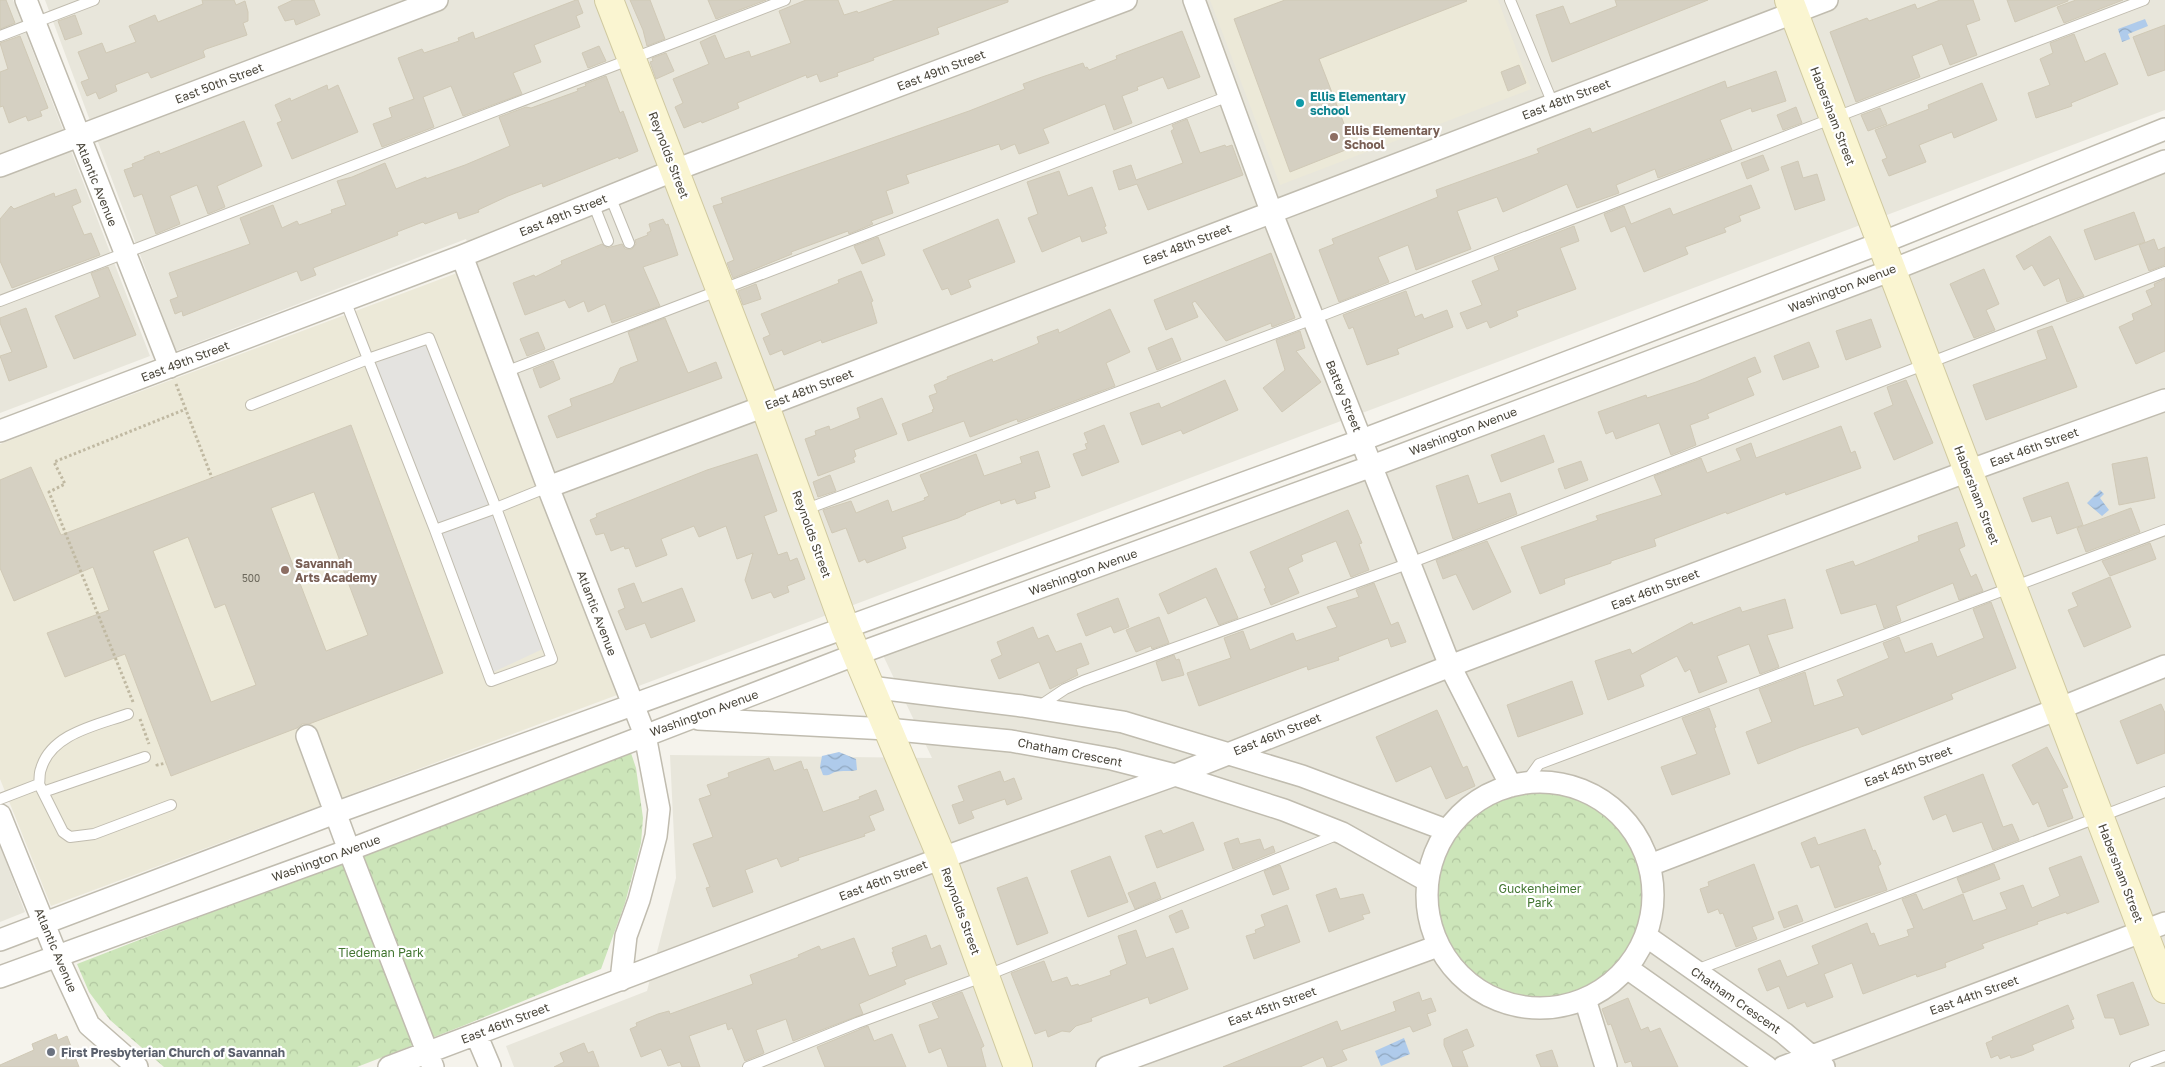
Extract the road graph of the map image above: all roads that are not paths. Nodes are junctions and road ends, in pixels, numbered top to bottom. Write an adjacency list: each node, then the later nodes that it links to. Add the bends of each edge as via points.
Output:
1 (26, 0): 12 (street, Atlantic Avenue)
2 (94, 0): 12 (lane)
3 (438, 0): 19 (street, East 50th Street)
4 (609, 0): 14 (street, Reynolds Street)
5 (784, 0): 14 (lane)
6 (1126, 0): 22 (street, East 49th Street)
7 (1194, 0): 15 (street, Battey Street)
8 (1510, 0): 16 (lane)
9 (1827, 0): 11 (street, East 48th Street)
10 (2144, 0): 17 (lane)
11 (1791, 6): 16 (street, East 48th Street); 17 (street, Habersham Street)
12 (34, 22): 13 (lane); 19 (street, Atlantic Avenue)
13 (0, 36)
14 (632, 59): 22 (street, Reynolds Street); 28 (lane)
15 (1229, 96): 24 (street, Battey Street); 32 (lane)
16 (1553, 104): 24 (street, East 48th Street)
17 (1834, 118): 26 (street, Habersham Street); 35 (lane)
18 (2165, 129): 26 (street)
19 (78, 136): 21 (street, East 50th Street); 28 (street, Atlantic Avenue)
20 (2165, 161): 30 (street, Washington Avenue)
21 (0, 166)
22 (675, 170): 23 (street, East 49th Street); 32 (street, Reynolds Street)
23 (602, 200): 25 (lane); 27 (lane); 29 (street, East 49th Street)
24 (1271, 212): 35 (street, Battey Street); 42 (street, East 48th Street)
25 (608, 241)
26 (1881, 243): 30 (street, Habersham Street); 44 (street)
27 (629, 244)
28 (125, 253): 34 (lane); 38 (street, Atlantic Avenue)
29 (462, 256): 33 (street, East 49th Street); 39 (street, Atlantic Avenue)
30 (1892, 270): 37 (street, Habersham Street); 45 (street, Washington Avenue)
31 (2165, 272): 37 (lane)
32 (721, 291): 39 (lane); 42 (street, Reynolds Street)
33 (345, 300): 36 (lane); 38 (street, East 49th Street)
34 (0, 301)
35 (1313, 319): 44 (street, Battey Street); 49 (lane)
36 (368, 358): 41 (lane); 48 (lane, via 429,338); 50 (lane)
37 (1927, 364): 46 (street, Habersham Street); 52 (lane)
38 (170, 367): 43 (street, East 49th Street)
39 (505, 372): 47 (street, Atlantic Avenue)
40 (2165, 400): 46 (street, East 46th Street)
41 (250, 405)
42 (765, 406): 47 (street, East 48th Street); 49 (street, Reynolds Street)
43 (0, 431)
44 (1362, 440): 45 (street, Battey Street); 54 (street)
45 (1372, 466): 52 (street, Battey Street); 55 (street, Washington Avenue)
46 (1968, 470): 53 (street, Habersham Street); 56 (street, East 46th Street)
47 (548, 487): 48 (lane); 59 (street, Atlantic Avenue)
48 (496, 508): 50 (lane); 50 (lane, via 552,658 491,681)
49 (803, 510): 54 (street, Reynolds Street)
50 (435, 530)
51 (2165, 530): 53 (lane)
52 (1410, 563): 56 (street, Battey Street); 60 (lane, via 1083,681)
53 (2012, 588): 61 (street, Habersham Street); 70 (lane, via 1539,764)
54 (845, 627): 55 (street, Reynolds Street); 59 (street)
55 (857, 654): 58 (street, Reynolds Street); 63 (street, Washington Avenue)
56 (1450, 666): 68 (street, East 46th Street); 70 (street, Battey Street)
57 (2165, 666): 61 (street, East 45th Street)
58 (870, 687): 60 (street); 64 (street, Reynolds Street)
59 (633, 706): 65 (street, Atlantic Avenue); 75 (street)
60 (1036, 708): 68 (street, via 1123,722)
61 (2058, 709): 77 (street, Habersham Street); 82 (street, East 45th Street)
62 (128, 714): 71 (lane, via 68,736 58,744 41,769)
63 (691, 719): 64 (street, Chatham Crescent); 65 (street, Washington Avenue)
64 (887, 729): 69 (street, Chatham Crescent, via 1011,741 1112,759); 81 (street, Reynolds Street)
65 (645, 735): 80 (street, Washington Avenue); 94 (street, Atlantic Avenue, via 659,809 656,836 626,936)
66 (307, 736): 75 (street)
67 (150, 753): 71 (lane)
68 (1230, 753): 69 (street, East 46th Street); 78 (street)
69 (1175, 775): 79 (street, Chatham Crescent, via 1284,810); 81 (street, East 46th Street)
70 (1518, 784): 78 (street, via 1481,798); 82 (street, via 1561,784 1586,791 1608,804 1636,835)
71 (41, 788): 73 (lane); 74 (lane, via 63,832 70,836 94,834)
72 (2165, 792): 77 (lane)
73 (0, 799)
74 (170, 806)
75 (335, 813): 80 (street); 84 (street)
76 (0, 815): 84 (street, Atlantic Avenue)
77 (2100, 817): 85 (street, Habersham Street); 91 (lane)
78 (1446, 830): 83 (street)
79 (1342, 833): 83 (street, Chatham Crescent); 92 (lane)
80 (349, 850): 89 (street, Washington Avenue); 99 (street)
81 (942, 858): 92 (street, Reynolds Street); 94 (street, East 46th Street)
82 (1650, 865): 86 (street, via 1653,901)
83 (1426, 880): 88 (street, via 1426,905)
84 (44, 923): 87 (street); 89 (street, Atlantic Avenue)
85 (2154, 928): 95 (street, Habersham Street); 100 (street, East 44th Street)
86 (1646, 936): 90 (street); 91 (street, Chatham Crescent)
87 (0, 940)
88 (1438, 946): 96 (street, via 1456,973 1484,994 1517,1006 1552,1008); 106 (street, East 45th Street)
89 (57, 956): 93 (street, Washington Avenue); 101 (street, Atlantic Avenue, via 89,1025)
90 (1627, 968): 96 (street, via 1608,986); 108 (street)
91 (1695, 971): 100 (street, Chatham Crescent, via 1784,1033)
92 (985, 976): 104 (lane); 105 (street, Reynolds Street)
93 (0, 978)
94 (621, 980): 97 (street, East 46th Street)
95 (2165, 989)
96 (1585, 999): 107 (street)
97 (476, 1034): 99 (street, East 46th Street); 103 (street)
98 (2165, 1056): 110 (lane)
99 (430, 1060): 102 (street, East 46th Street)
100 (1817, 1061): 109 (street, East 44th Street)
101 (136, 1067)
102 (389, 1067)
103 (490, 1067)
104 (748, 1067)
105 (1018, 1067)
106 (1107, 1067)
107 (1606, 1067)
108 (1767, 1067)
109 (1783, 1067)
110 (2134, 1067)

